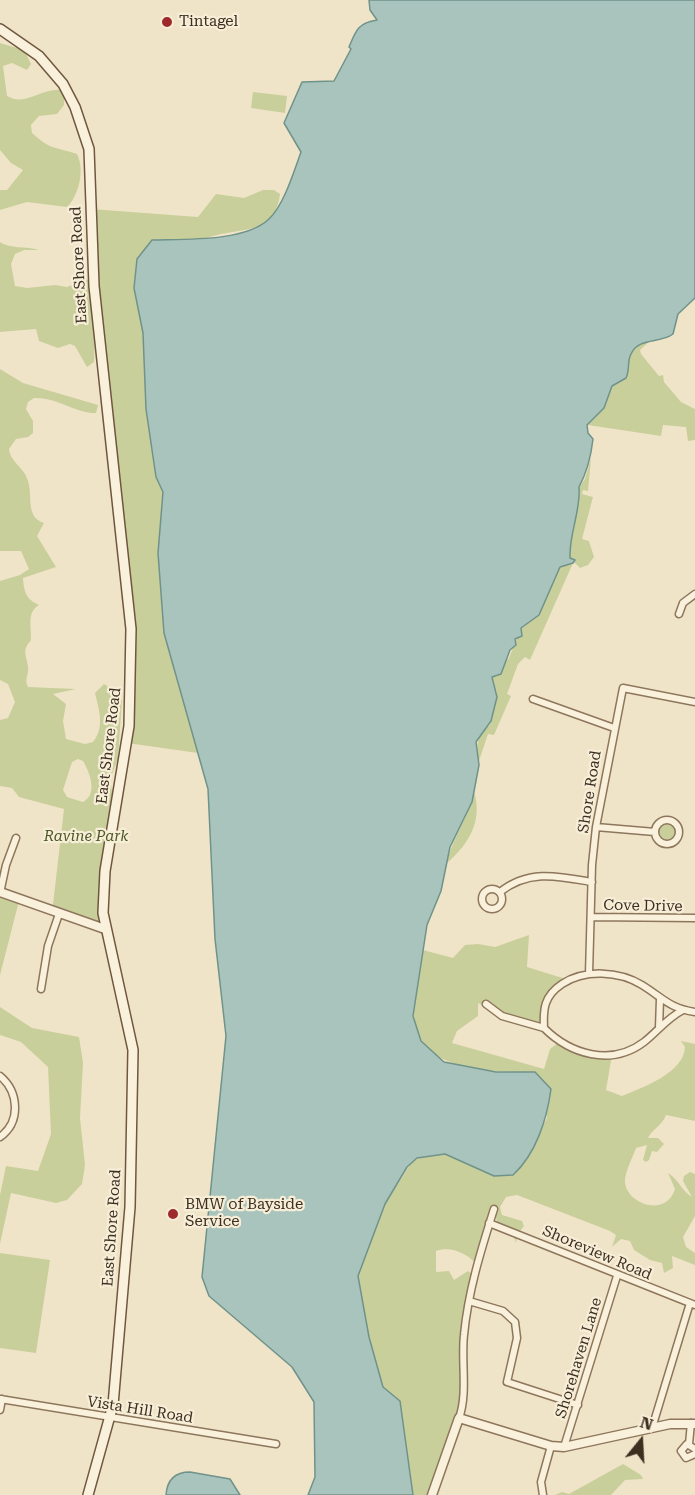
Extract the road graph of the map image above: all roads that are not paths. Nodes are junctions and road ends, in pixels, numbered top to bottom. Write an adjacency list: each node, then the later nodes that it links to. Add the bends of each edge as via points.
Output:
1 (0, 29): 16 (main road, East Shore Road, via 39,56 63,84 89,149 94,286 129,600 132,662 126,753 105,871)
2 (695, 594): 3 (street, via 683,603)
3 (679, 614)
4 (533, 699): 6 (street)
5 (695, 702): 6 (street, Shore Road, via 623,688)
6 (614, 728): 7 (street, Shore Road)
7 (596, 827): 8 (street); 10 (street, Shore Road)
8 (655, 832): 8 (street, via 658,840 668,845 678,839 680,831 676,824 665,820)
9 (16, 838): 11 (street)
10 (592, 882): 12 (street, via 537,876 513,881); 14 (street, Shore Road)
11 (0, 892): 13 (street)
12 (500, 892)
13 (58, 914): 16 (street); 18 (street, via 48,946)
14 (591, 917): 15 (street, Cove Drive); 17 (street, Shore Road)
15 (695, 918)
16 (105, 929): 35 (main road, East Shore Road, via 127,1017 134,1081 129,1214)
17 (589, 974): 19 (street, via 633,981); 23 (street, via 569,980 550,993 543,1009)
18 (42, 988)
19 (660, 999): 21 (street); 24 (street)
20 (486, 1004): 23 (street, via 502,1016)
21 (683, 1011): 22 (street); 24 (street)
22 (695, 1012)
23 (544, 1028): 24 (street, via 558,1043 600,1056 628,1050)
24 (659, 1028)
25 (0, 1076): 26 (street, via 10,1088 16,1109 10,1128)
26 (0, 1137)
27 (494, 1209): 28 (street)
28 (489, 1223): 29 (street, Shoreview Road); 30 (street)
29 (617, 1276): 31 (street, Shoreview Road); 33 (street, Shorehaven Lane)
30 (469, 1301): 33 (street, via 503,1311 515,1322 517,1338 507,1382); 36 (street)
31 (693, 1304): 38 (street)
32 (1, 1399): 34 (street); 35 (street, Vista Hill Road)
33 (578, 1405): 41 (street, Shorehaven Lane)
34 (0, 1410)
35 (111, 1418): 39 (street, Vista Hill Road); 44 (main road, East Shore Road)
36 (459, 1418): 40 (street); 45 (street)
37 (693, 1423): 38 (street); 42 (street)
38 (652, 1428): 41 (street)
39 (276, 1444)
40 (551, 1446): 41 (street); 46 (street, via 541,1482)
41 (564, 1447)
42 (692, 1447): 43 (street, via 683,1446 682,1455 688,1459)
43 (695, 1454)
44 (88, 1495)
45 (432, 1495)
46 (543, 1495)

